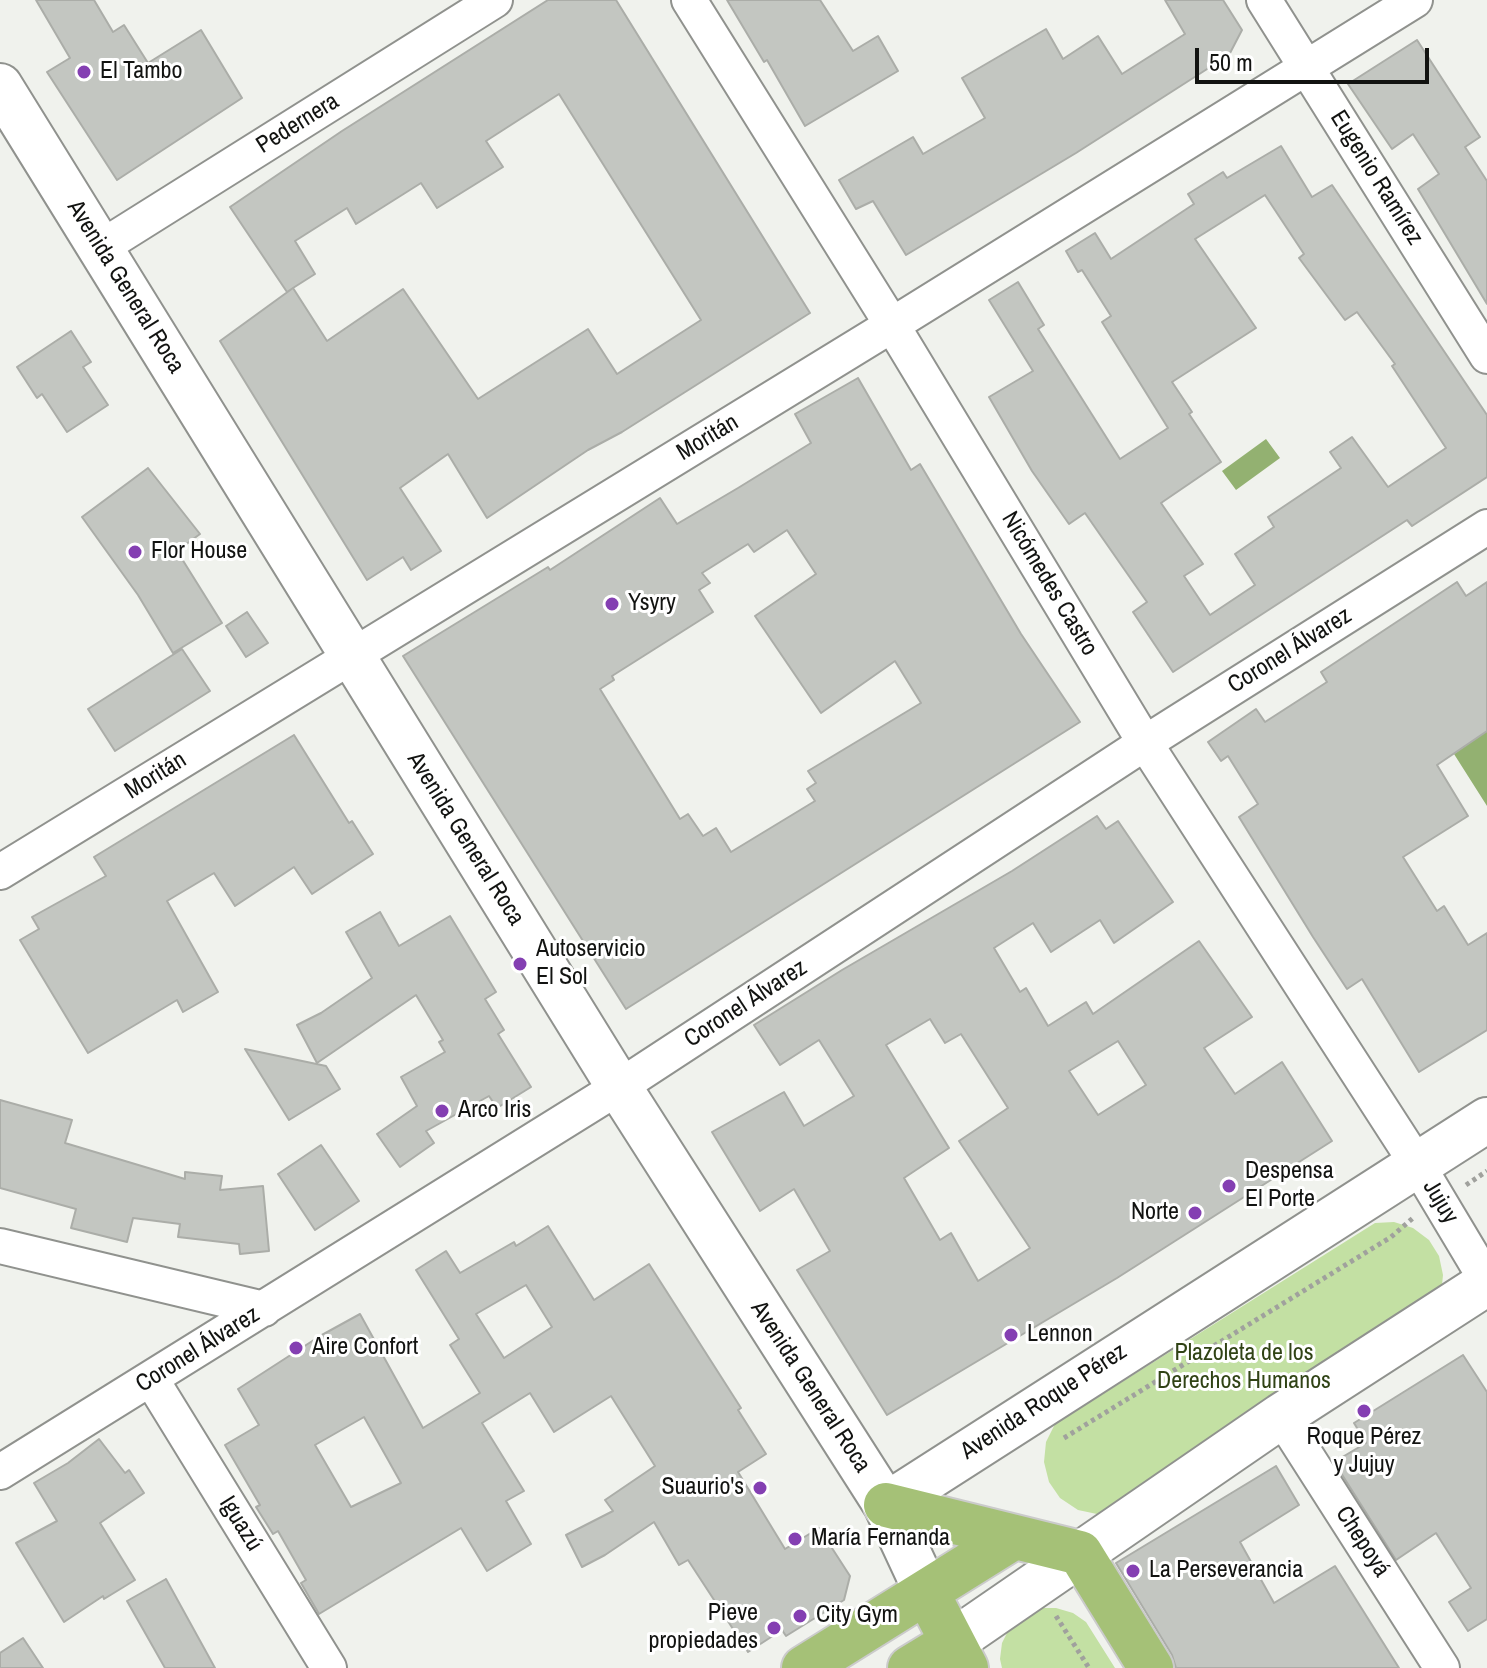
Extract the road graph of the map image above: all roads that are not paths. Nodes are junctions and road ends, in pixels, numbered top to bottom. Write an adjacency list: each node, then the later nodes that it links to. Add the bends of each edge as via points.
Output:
1 (495, 0): 8 (street, Pedernera)
2 (689, 0): 9 (street, Nicómedes Castro)
3 (1264, 0): 5 (street, Eugenio Ramírez)
4 (1415, 0): 5 (street, Moritán)
5 (1306, 66): 9 (street, Moritán); 10 (street, Eugenio Ramírez)
6 (0, 86): 7 (main road, Avenida General Roca)
7 (15, 144): 8 (main road, Avenida General Roca)
8 (100, 248): 12 (main road, Avenida General Roca)
9 (892, 325): 12 (street, Moritán); 13 (street, Nicómedes Castro)
10 (1487, 356)
11 (1487, 527): 13 (street, Coronel Álvarez)
12 (352, 655): 14 (street, Moritán); 15 (main road, Avenida General Roca)
13 (1145, 743): 15 (street, Coronel Álvarez); 17 (street, Nicómedes Castro)
14 (0, 872)
15 (619, 1087): 20 (street, Coronel Álvarez); 24 (main road, Avenida General Roca)
16 (1487, 1120): 17 (main road, Avenida Roque Pérez)
17 (1417, 1164): 19 (street, Jujuy); 24 (main road, Avenida Roque Pérez)
18 (0, 1246): 20 (street)
19 (1487, 1282): 22 (main road)
20 (264, 1309): 21 (street, Coronel Álvarez)
21 (151, 1379): 23 (street, Coronel Álvarez); 29 (street, Iguazú)
22 (1281, 1416): 26 (main road); 33 (street, Chepoyá)
23 (0, 1472)
24 (886, 1505): 25 (main road); 27 (main road, Avenida General Roca)
25 (1014, 1537): 26 (main road); 27 (main road)
26 (1080, 1553): 28 (main road); 32 (main road)
27 (927, 1593): 28 (main road); 30 (main road)
28 (960, 1658): 31 (main road)
29 (329, 1668)
30 (804, 1668)
31 (910, 1668)
32 (1151, 1668)
33 (1442, 1668)

